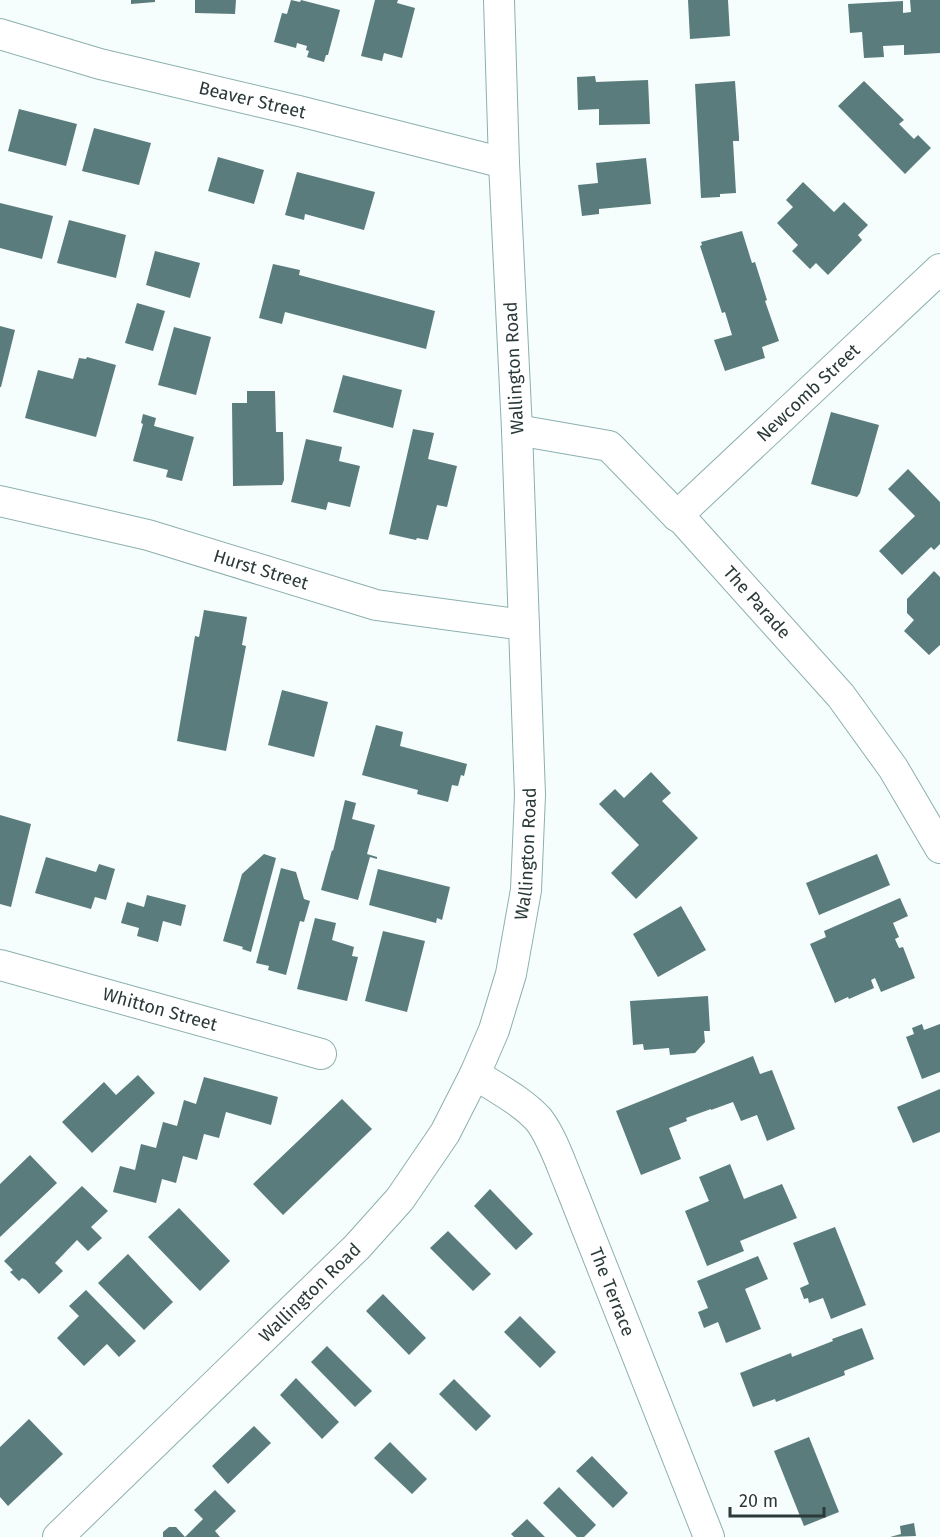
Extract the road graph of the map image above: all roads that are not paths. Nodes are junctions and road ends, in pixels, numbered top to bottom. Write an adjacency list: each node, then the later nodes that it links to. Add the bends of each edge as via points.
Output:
1 (499, 0): 3 (street, Wallington Road)
2 (0, 34): 3 (street, Beaver Street, via 100,64)
3 (504, 163): 5 (street, Wallington Road)
4 (940, 269): 7 (street, Newcomb Street)
5 (517, 430): 7 (street, The Parade, via 609,446); 8 (street, Wallington Road)
6 (0, 501): 8 (street, Hurst Street, via 148,535 376,606)
7 (677, 516): 9 (street, The Parade, via 841,696 893,768)
8 (524, 625): 12 (street, Wallington Road, via 530,795 526,890 511,974)
9 (940, 848)
10 (0, 965): 11 (street, Whitton Street)
11 (321, 1054)
12 (475, 1074): 13 (street, Wallington Road, via 445,1133 400,1199 357,1247); 14 (street, The Terrace, via 523,1105 540,1121 552,1144)
13 (58, 1537)
14 (709, 1537)

